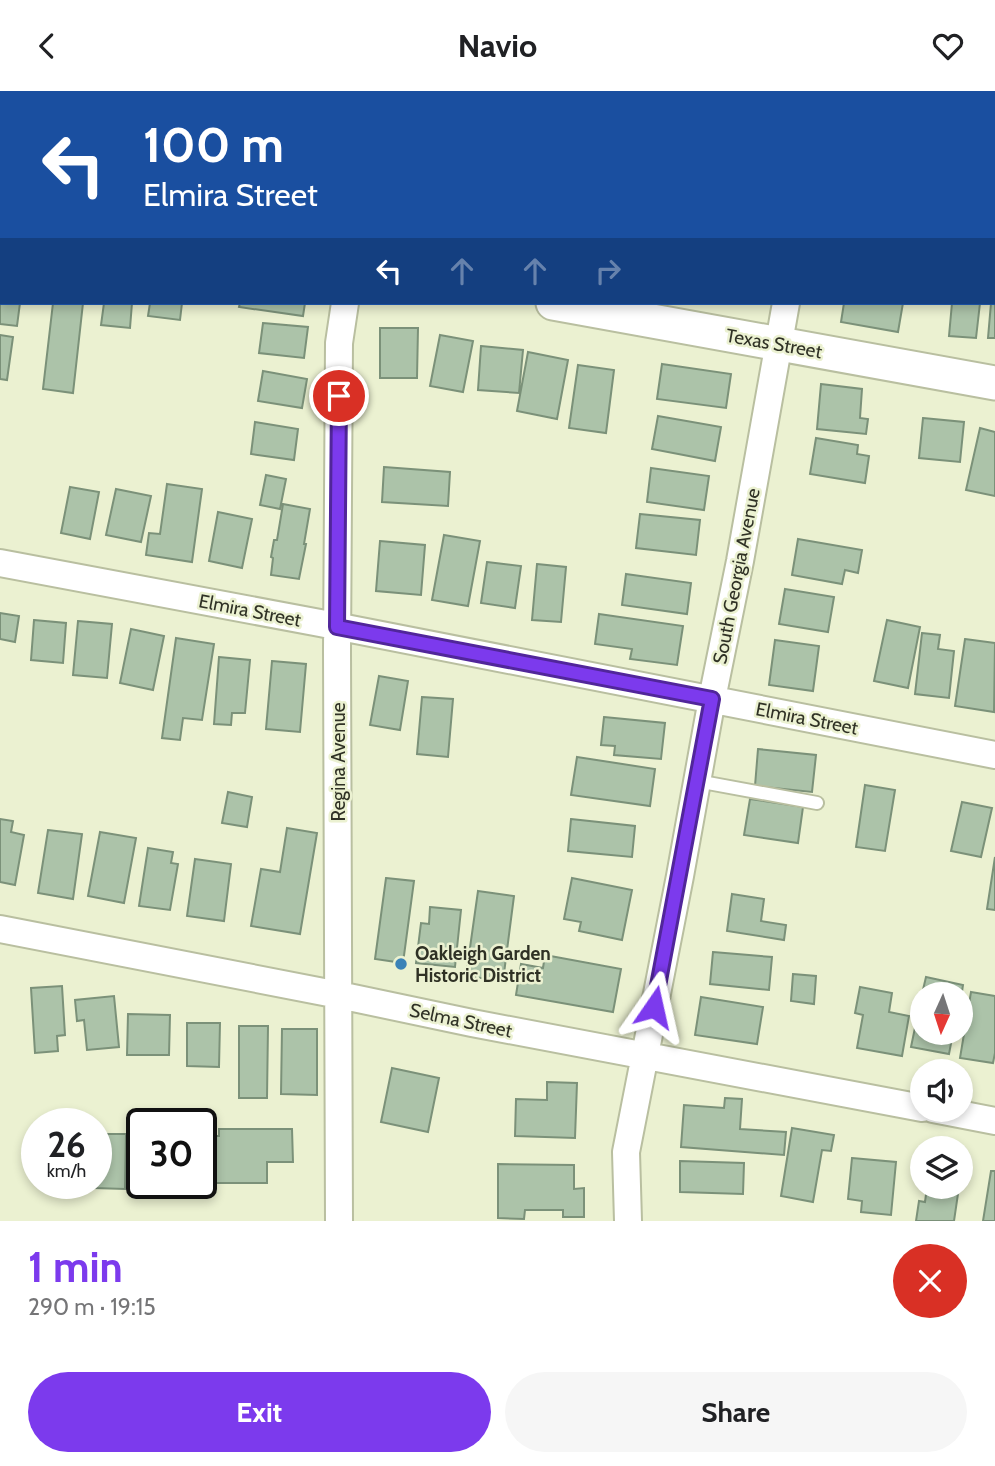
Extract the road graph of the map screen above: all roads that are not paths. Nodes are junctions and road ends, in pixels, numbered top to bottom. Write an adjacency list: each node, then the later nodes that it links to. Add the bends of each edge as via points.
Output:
1 (345, 305): 7 (street, Regina Avenue, via 339,342)
2 (564, 305): 4 (street, Texas Street)
3 (786, 305): 4 (street, South Georgia Avenue)
4 (779, 344): 5 (street, Texas Street); 8 (street, South Georgia Avenue)
5 (995, 383)
6 (0, 563): 7 (street, Elmira Street)
7 (337, 627): 8 (street, Elmira Street); 13 (street, Regina Avenue)
8 (712, 699): 9 (street, Elmira Street); 10 (street, South Georgia Avenue)
9 (995, 755)
10 (697, 781): 11 (lane); 14 (street, South Georgia Avenue)
11 (817, 803)
12 (0, 929): 13 (street, Selma Street)
13 (339, 995): 14 (street, Selma Street); 18 (street, Regina Avenue)
14 (645, 1056): 15 (street, Selma Street); 19 (street, South Georgia Avenue, via 626,1152)
15 (910, 1106)
16 (973, 1117): 17 (street)
17 (995, 1121)
18 (339, 1221)
19 (628, 1221)

